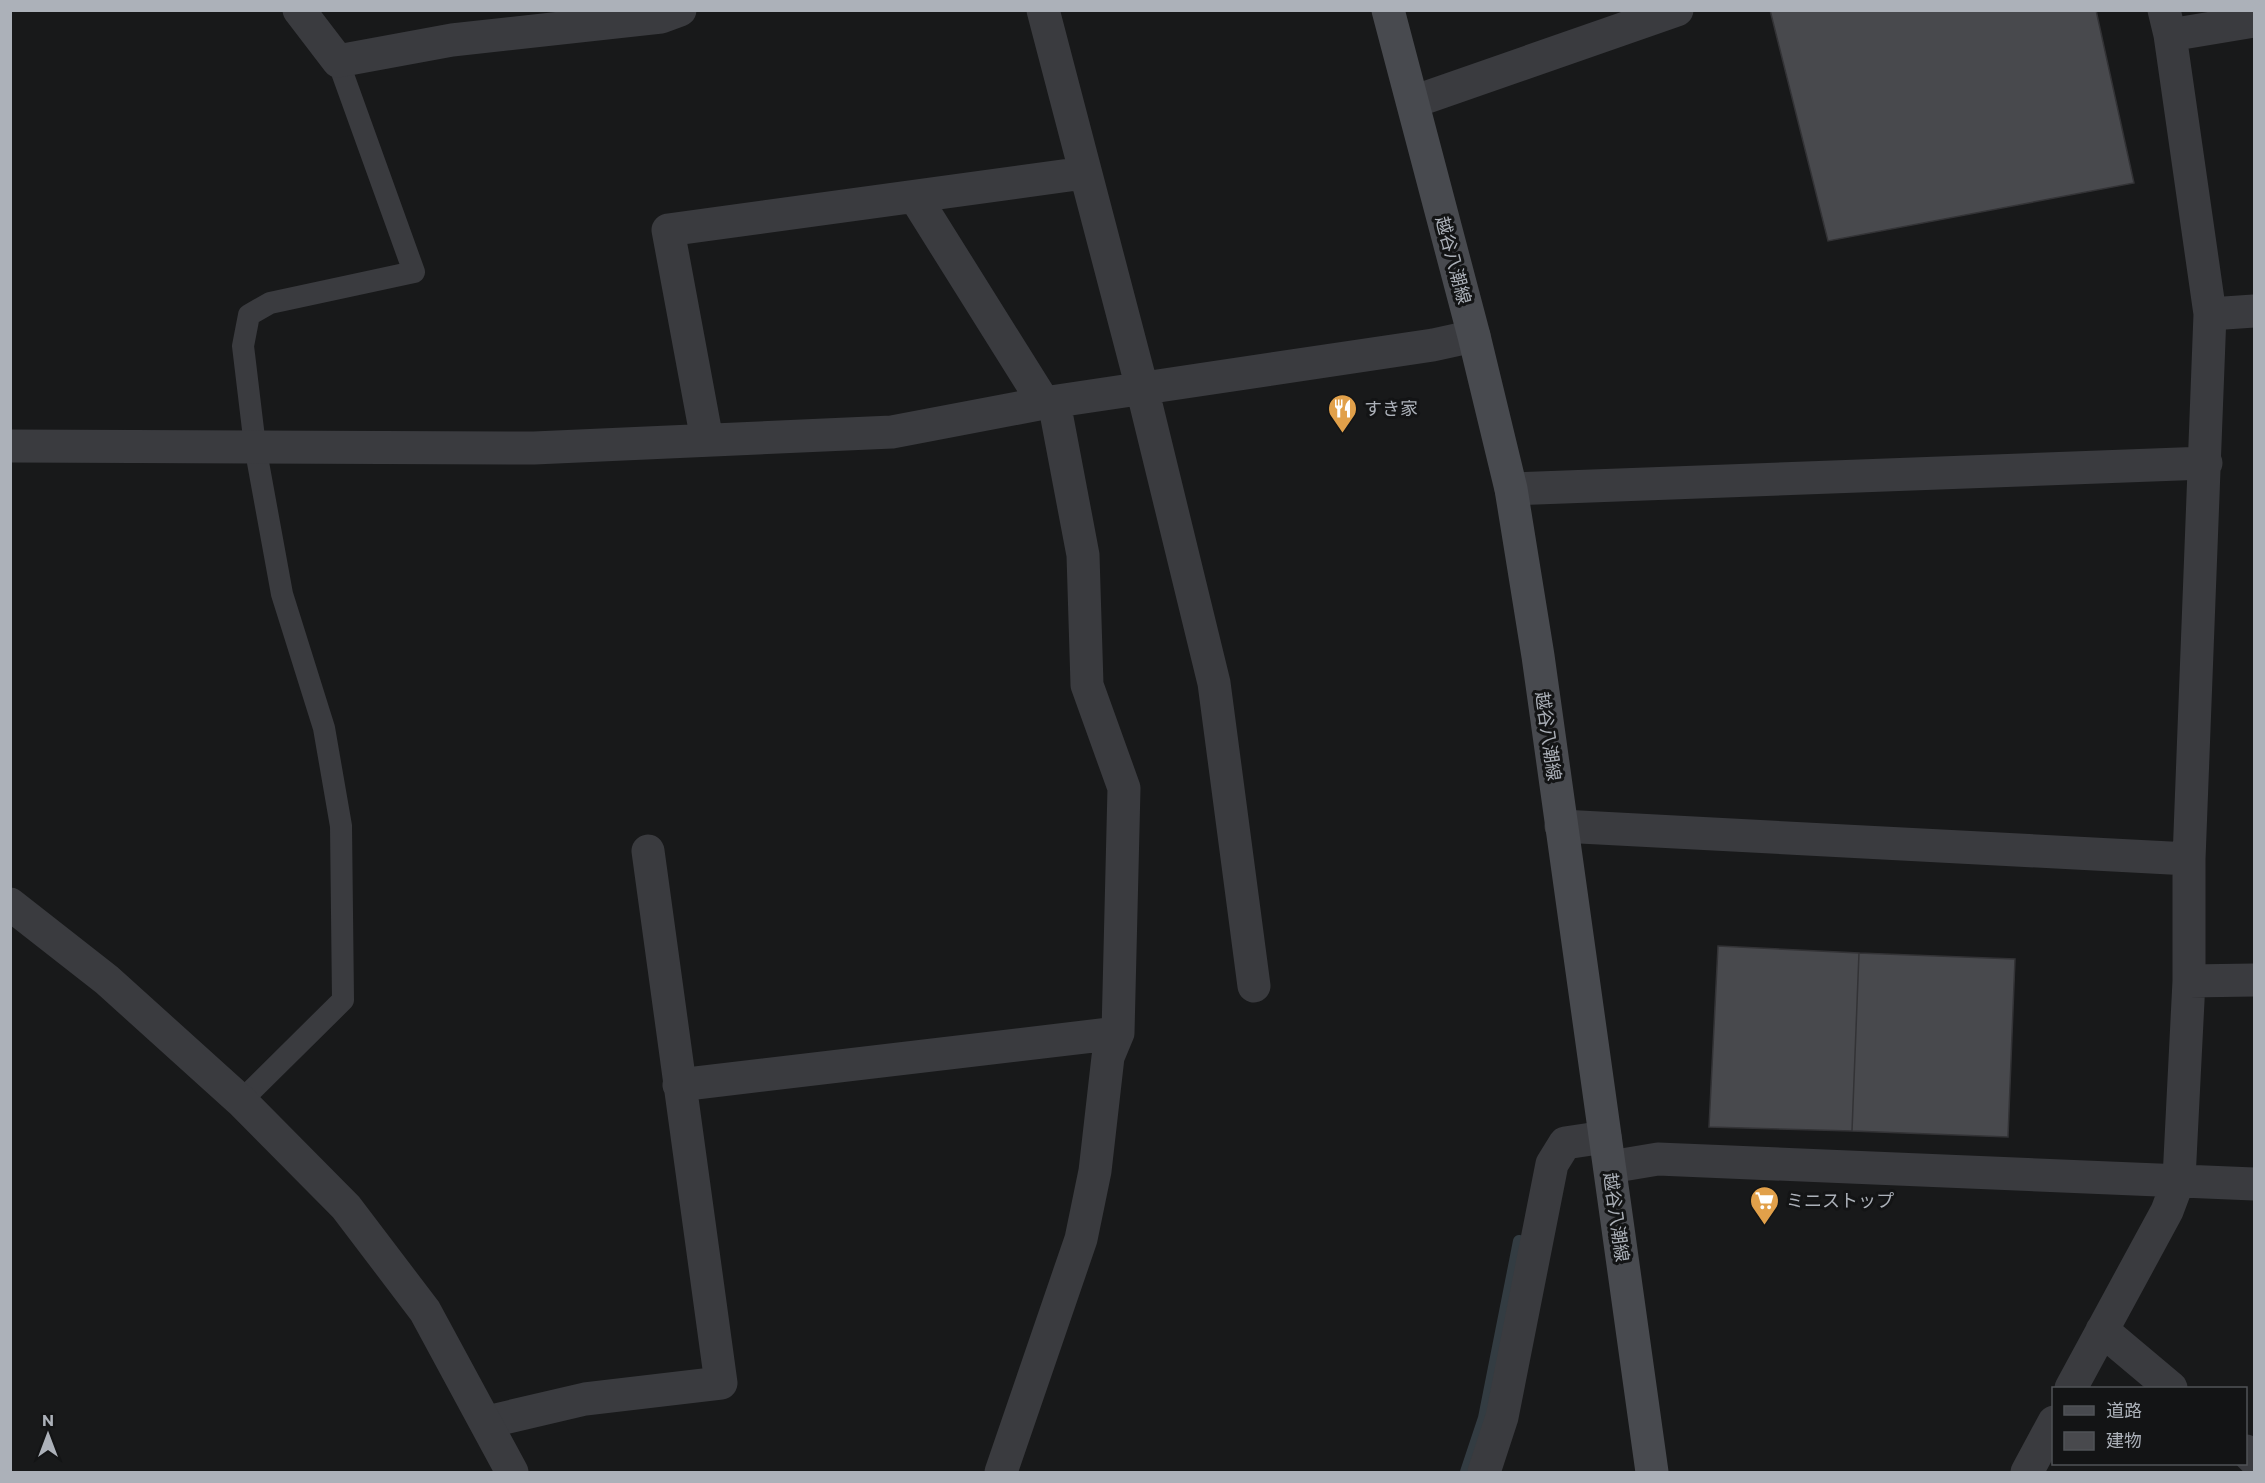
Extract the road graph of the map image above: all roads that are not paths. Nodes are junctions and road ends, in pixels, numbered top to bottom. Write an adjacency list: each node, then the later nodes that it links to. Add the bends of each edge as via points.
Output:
1 (299, 10): 8 (street)
2 (680, 10): 8 (street, via 661,17 452,40)
3 (1043, 10): 10 (street)
4 (1388, 10): 9 (main road, 越谷八潮線)
5 (1677, 10): 9 (street)
6 (2254, 21): 7 (street)
7 (2167, 23): 13 (street)
8 (338, 62): 19 (lane, via 414,272 270,303 249,315 243,346)
9 (1413, 102): 14 (main road, 越谷八潮線)
10 (1084, 174): 11 (street); 15 (street)
11 (915, 197): 16 (street); 17 (street, via 668,230)
12 (2254, 311): 13 (street)
13 (2210, 314): 20 (street)
14 (1474, 336): 15 (street); 21 (main road, 越谷八潮線)
15 (1142, 388): 16 (street); 28 (street, via 1214,683)
16 (1049, 403): 17 (street, via 892,432); 29 (street, via 1083,555 1087,685 1124,788)
17 (706, 440): 19 (street, via 534,448)
18 (10, 446): 19 (street)
19 (255, 446): 31 (lane, via 282,594 324,728 341,826 343,1000)
20 (2206, 463): 21 (street); 24 (street)
21 (1511, 489): 22 (main road, 越谷八潮線)
22 (1561, 826): 24 (street); 32 (main road, 越谷八潮線)
23 (648, 851): 30 (street)
24 (2189, 859): 27 (street)
25 (10, 904): 31 (street, via 107,981)
26 (2254, 980): 27 (street)
27 (2189, 981): 33 (street)
28 (1254, 986)
29 (1118, 1033): 30 (street); 42 (street, via 1108,1057 1095,1171 1081,1239)
30 (679, 1084): 38 (street, via 721,1383 585,1399)
31 (241, 1101): 38 (street, via 346,1207 425,1311)
32 (1607, 1152): 33 (street, via 1658,1159); 40 (main road, 越谷八潮線); 43 (street, via 1565,1143 1552,1164 1502,1417)
33 (2180, 1179): 34 (street); 35 (street, via 2167,1211)
34 (2254, 1184)
35 (2102, 1330): 36 (street); 37 (street)
36 (2072, 1387)
37 (2169, 1387)
38 (487, 1422): 41 (street)
39 (2052, 1426): 44 (street)
40 (1656, 1472)
41 (512, 1473)
42 (1001, 1473)
43 (1484, 1473)
44 (2027, 1473)

